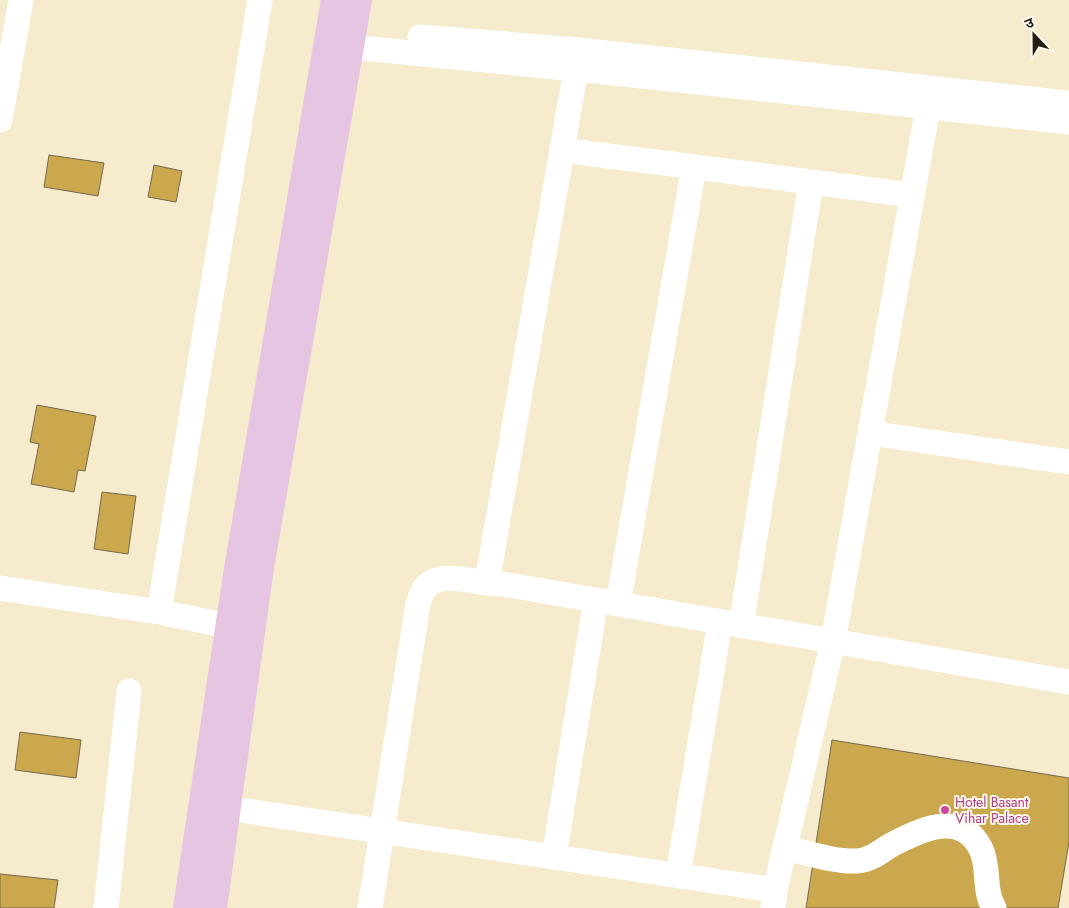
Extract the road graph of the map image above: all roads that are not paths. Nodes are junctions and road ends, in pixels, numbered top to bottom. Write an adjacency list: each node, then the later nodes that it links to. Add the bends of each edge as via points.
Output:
1 (21, 0): 9 (street)
2 (260, 0): 20 (street)
3 (335, 0): 5 (main road)
4 (358, 0): 5 (main road)
5 (340, 38): 6 (street); 22 (main road, via 262,557)
6 (577, 60): 7 (street); 8 (street); 11 (street)
7 (1069, 103)
8 (928, 107): 10 (street); 14 (street)
9 (0, 120)
10 (1069, 122)
11 (562, 150): 12 (street); 17 (street)
12 (694, 167): 13 (street); 19 (street)
13 (811, 182): 14 (street); 21 (street)
14 (912, 195): 15 (street)
15 (870, 433): 16 (street); 23 (street)
16 (1069, 462)
17 (487, 583): 19 (street); 27 (street, via 444,578 426,587 421,597)
18 (0, 588): 20 (street)
19 (607, 602): 21 (street); 29 (street)
20 (159, 612): 22 (street)
21 (730, 624): 23 (street); 30 (street)
22 (241, 627): 26 (main road); 33 (main road)
23 (833, 641): 24 (street); 28 (street)
24 (1069, 682)
25 (129, 691): 32 (street)
26 (227, 808): 27 (street); 34 (main road)
27 (382, 832): 29 (street); 35 (street)
28 (785, 848): 31 (street); 36 (street, via 857,861 873,857 931,828 945,825 960,827 981,848 987,866 990,902)
29 (554, 857): 30 (street)
30 (678, 876): 31 (street)
31 (774, 899)
32 (106, 908)
33 (187, 908)
34 (213, 908)
35 (370, 908)
36 (994, 908)

